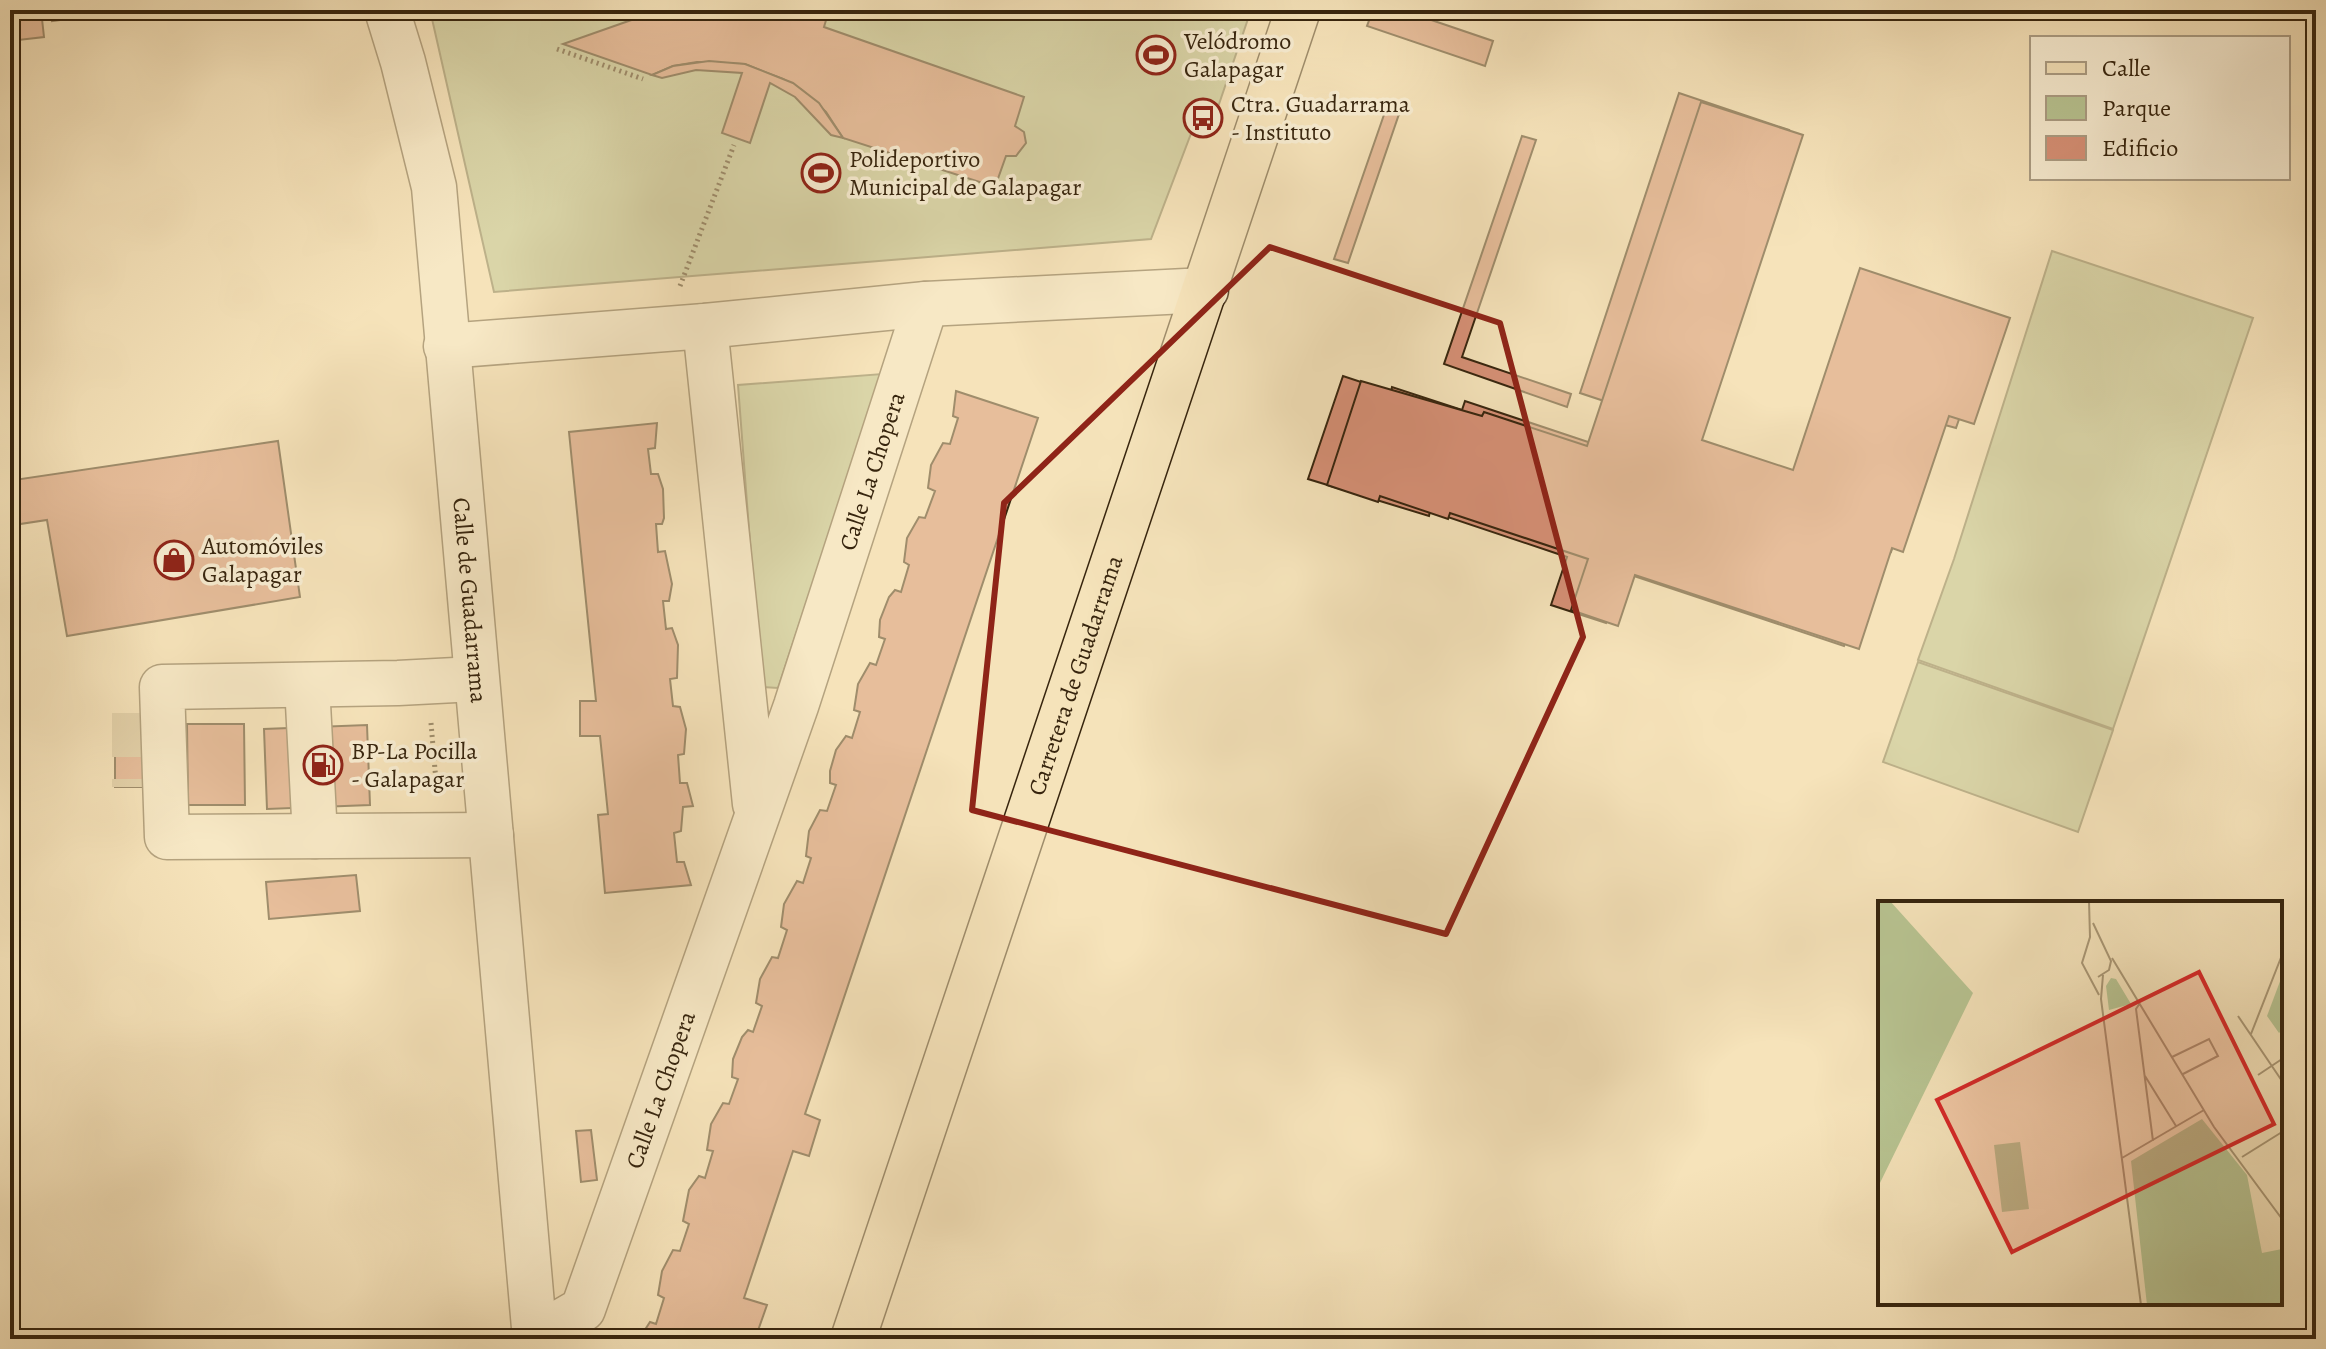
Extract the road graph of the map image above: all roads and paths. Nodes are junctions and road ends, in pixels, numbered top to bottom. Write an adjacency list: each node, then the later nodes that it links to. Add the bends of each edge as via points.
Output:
1 (387, 10): 9 (street, Calle de Guadarrama, via 434,187)
2 (1298, 10): 6 (main road, Carretera de Guadarrama)
3 (557, 49): 4 (path)
4 (643, 79)
5 (734, 145): 8 (path)
6 (1206, 290): 7 (street); 20 (main road, Carretera de Guadarrama)
7 (926, 304): 8 (street); 14 (street, Calle La Chopera)
8 (684, 328): 9 (street); 14 (street, Calle La Chopera)
9 (446, 346): 10 (street, Calle de Guadarrama)
10 (475, 679): 11 (street); 16 (street, Calle de Guadarrama)
11 (427, 682): 12 (street); 15 (path)
12 (307, 685): 17 (street); 18 (street, via 148,700)
13 (134, 787): 18 (street, via 141,825)
14 (757, 818): 19 (street, Calle La Chopera, via 583,1309)
15 (441, 835): 16 (street); 17 (street)
16 (491, 835): 19 (street, Calle de Guadarrama)
17 (315, 836): 18 (street)
18 (167, 837)
19 (535, 1338)
20 (853, 1339)

